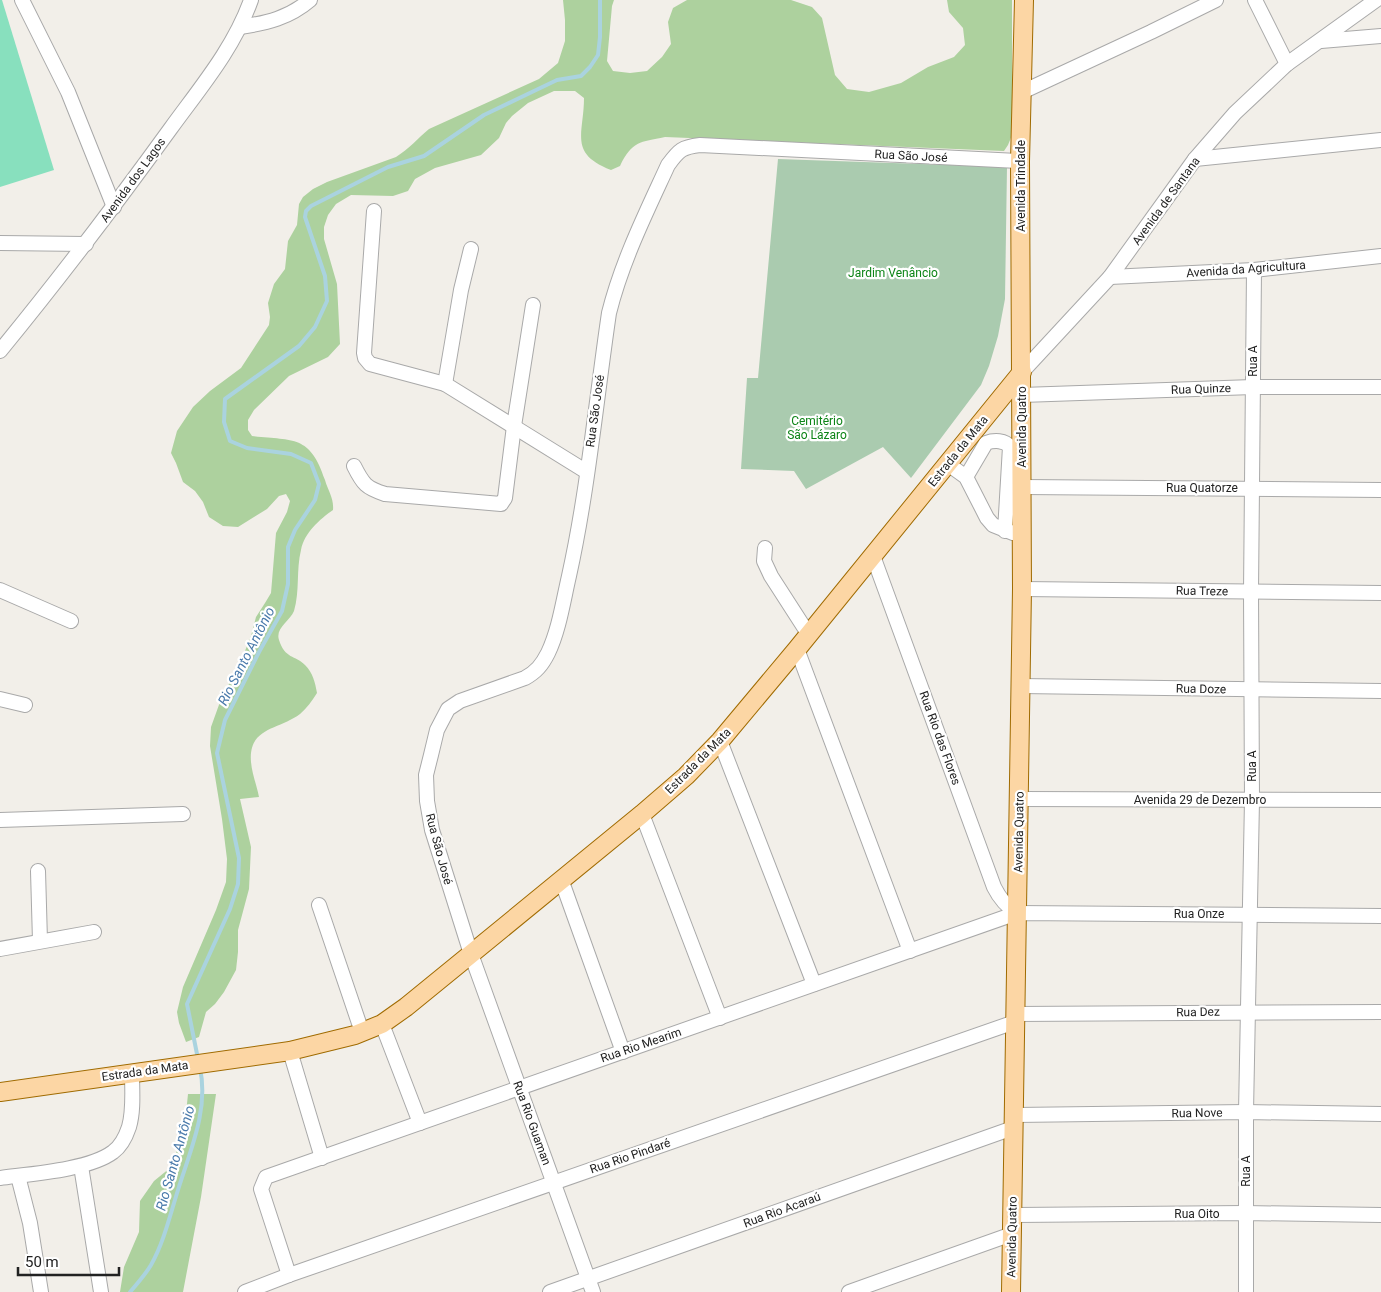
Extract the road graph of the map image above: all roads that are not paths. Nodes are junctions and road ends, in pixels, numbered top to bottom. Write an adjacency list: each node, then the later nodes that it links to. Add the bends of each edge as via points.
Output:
1 (22, 0): 16 (street, via 68,92)
2 (251, 0): 8 (street, Avenida dos Lagos)
3 (310, 0): 8 (street, via 279,19)
4 (1024, 0): 12 (main road, Avenida Trindade)
5 (1216, 0): 12 (street)
6 (1255, 0): 11 (street)
7 (1376, 0): 10 (street, Avenida de Santana)
8 (240, 27): 16 (street, Avenida dos Lagos)
9 (1381, 36): 10 (street)
10 (1320, 41): 11 (street, Avenida de Santana)
11 (1287, 64): 14 (street, Avenida de Santana, via 1235,113)
12 (1022, 92): 15 (main road, Avenida Trindade)
13 (1381, 140): 14 (street)
14 (1196, 159): 23 (street, Avenida de Santana)
15 (1020, 161): 26 (main road, Avenida Trindade); 34 (street, Rua São José, via 700,146 683,148 676,153 626,256 615,288)
16 (114, 207): 19 (street, Avenida dos Lagos)
17 (374, 212): 27 (street, via 365,358 370,364)
18 (0, 243): 19 (street)
19 (86, 244): 25 (street, Avenida dos Lagos)
20 (470, 249): 27 (street)
21 (1381, 256): 22 (street, Avenida da Agricultura)
22 (1254, 270): 23 (street, Avenida da Agricultura); 28 (street, Rua A)
23 (1110, 277): 26 (street, Avenida de Santana)
24 (533, 304): 31 (street)
25 (0, 351)
26 (1022, 372): 30 (main road, Avenida Quatro); 32 (main road, Estrada da Mata)
27 (445, 384): 31 (street)
28 (1253, 387): 29 (street, Rua Quinze); 30 (street, Rua Quinze); 37 (street, Rua A)
29 (1381, 387)
30 (1022, 395): 36 (main road, Avenida Quatro)
31 (514, 426): 33 (street, via 505,498 501,504 385,494 366,486); 34 (street)
32 (948, 464): 35 (street); 42 (main road, Estrada da Mata)
33 (354, 466)
34 (587, 472): 72 (street, Rua São José, via 580,524 557,628 542,664 525,678 460,701 448,709 437,730 431,754 426,775 432,830)
35 (966, 477): 39 (street, via 986,518); 39 (street, via 986,443 1008,444 1011,450)
36 (1023, 487): 37 (street, Rua Quatorze); 40 (main road, Avenida Quatro)
37 (1252, 488): 38 (street, Rua Quatorze); 45 (street, Rua A)
38 (1381, 490)
39 (1005, 530): 40 (street)
40 (1022, 535): 43 (main road, Avenida Quatro)
41 (765, 548): 48 (street, via 764,561)
42 (873, 556): 48 (main road, Estrada da Mata); 65 (street, Rua Rio das Flores, via 994,887 1006,906)
43 (1022, 589): 45 (street, Rua Treze); 50 (main road, Avenida Quatro)
44 (0, 590): 47 (street)
45 (1251, 592): 46 (street, Rua Treze); 51 (street, Rua A)
46 (1381, 593)
47 (70, 621)
48 (809, 635): 49 (main road, Estrada da Mata)
49 (797, 649): 55 (main road, Estrada da Mata); 71 (street)
50 (1021, 686): 51 (street, Rua Doze); 56 (main road, Avenida Quatro)
51 (1253, 690): 52 (street, Rua Doze); 57 (street, Rua A)
52 (1381, 691)
53 (0, 699): 54 (street)
54 (25, 705)
55 (720, 741): 60 (main road, Estrada da Mata); 73 (street)
56 (1020, 799): 57 (street, Avenida 29 de Dezembro); 65 (main road, Avenida Quatro)
57 (1252, 800): 58 (street, Avenida 29 de Dezembro); 66 (street, Rua A)
58 (1381, 800)
59 (183, 814): 61 (street)
60 (642, 814): 63 (main road, Estrada da Mata); 76 (street)
61 (0, 820)
62 (38, 871): 69 (street)
63 (561, 879): 72 (main road, Estrada da Mata); 81 (street)
64 (319, 905): 79 (street)
65 (1017, 913): 66 (street, Rua Onze); 71 (street, Rua Rio Mearim); 77 (main road, Avenida Quatro)
66 (1249, 914): 67 (street, Rua Onze); 74 (street, Rua A)
67 (1381, 916)
68 (94, 932): 69 (street)
69 (40, 942): 70 (street)
70 (0, 949)
71 (910, 951): 73 (street, Rua Rio Mearim)
72 (471, 954): 78 (main road, Estrada da Mata); 83 (street, Rua Rio Guaman)
73 (814, 984): 76 (street, Rua Rio Mearim)
74 (1249, 1012): 75 (street, Rua Dez); 77 (street, Rua Dez); 85 (street, Rua A)
75 (1381, 1012)
76 (720, 1018): 81 (street, Rua Rio Mearim)
77 (1015, 1018): 87 (main road, Avenida Quatro); 93 (street, Rua Rio Pindaré)
78 (382, 1024): 79 (main road, Estrada da Mata); 88 (street)
79 (362, 1032): 80 (main road, Estrada da Mata)
80 (290, 1050): 82 (main road, Estrada da Mata); 89 (street)
81 (623, 1052): 83 (street, Rua Rio Mearim)
82 (132, 1072): 84 (main road, Estrada da Mata); 90 (street, via 132,1113 123,1140 104,1158)
83 (519, 1088): 88 (street, Rua Rio Mearim); 93 (street, Rua Rio Guaman)
84 (0, 1092)
85 (1246, 1112): 86 (street, Rua Nove); 87 (street, Rua Nove); 94 (street, Rua A)
86 (1381, 1114)
87 (1013, 1122): 95 (main road, Avenida Quatro); 99 (street, Rua Rio Acaraú)
88 (420, 1123): 89 (street, Rua Rio Mearim)
89 (322, 1158): 98 (street, Rua Rio Mearim, via 266,1177 261,1189)
90 (81, 1166): 91 (street); 101 (street)
91 (18, 1176): 92 (street); 100 (street, via 30,1223)
92 (0, 1178)
93 (553, 1183): 98 (street, Rua Rio Pindaré); 99 (street, Rua Rio Guaman)
94 (1245, 1213): 95 (street, Rua Oito); 96 (street, Rua Oito); 107 (street, Rua A)
95 (1012, 1215): 97 (main road, Avenida Quatro)
96 (1381, 1215)
97 (1012, 1234): 105 (street); 106 (main road, Avenida Quatro)
98 (289, 1275): 102 (street, Rua Rio Pindaré)
99 (588, 1278): 103 (street, Rua Rio Acaraú); 104 (street, Rua Rio Guaman)
100 (41, 1292)
101 (101, 1292)
102 (244, 1292)
103 (550, 1292)
104 (593, 1292)
105 (849, 1292)
106 (1012, 1292)
107 (1246, 1292)

